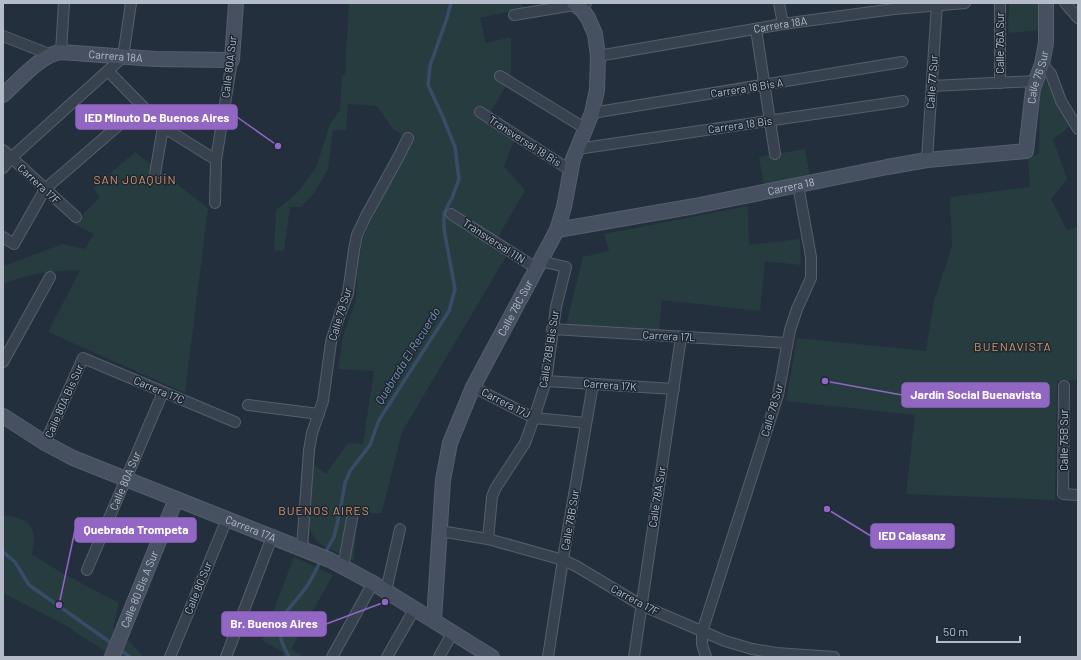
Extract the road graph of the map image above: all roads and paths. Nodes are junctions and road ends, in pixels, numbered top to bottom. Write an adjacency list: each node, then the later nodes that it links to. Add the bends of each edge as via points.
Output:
1 (64, 3): 16 (street)
2 (131, 3): 18 (street)
3 (236, 3): 19 (street, Calle 80A Sur)
4 (779, 3): 13 (street)
5 (965, 3): 10 (street, Carrera 18A)
6 (1000, 3): 25 (street, Calle 76A Sur)
7 (1046, 3): 21 (street, Calle 76 Sur, via 1046,43)
8 (1065, 3): 12 (street)
9 (579, 4): 11 (street); 17 (street, Calle 78C Sur, via 592,25)
10 (937, 4): 13 (street, Carrera 18A); 27 (street, Calle 77 Sur)
11 (514, 15)
12 (1078, 18)
13 (783, 24): 14 (street, Carrera 18A)
14 (756, 29): 17 (street, Carrera 18A); 26 (street)
15 (3, 36): 16 (street, Carrera 18A)
16 (55, 53): 18 (street, Carrera 18A); 28 (street, via 42,59)
17 (598, 56): 32 (street, Calle 78C Sur)
18 (123, 57): 19 (street, Carrera 18A); 22 (street)
19 (232, 60): 43 (street, Calle 80A Sur)
20 (902, 62): 26 (street, Carrera 18 Bis A)
21 (1042, 64): 24 (street, Calle 76 Sur); 36 (street, via 1051,74 1061,101)
22 (108, 71): 30 (street); 42 (street)
23 (500, 76): 35 (street)
24 (1036, 81): 25 (street); 40 (street, Calle 76 Sur)
25 (1000, 83): 27 (street)
26 (764, 85): 32 (street, Carrera 18 Bis A); 33 (street)
27 (932, 86): 44 (street, Calle 77 Sur)
28 (3, 95)
29 (903, 101): 33 (street, Carrera 18 Bis)
30 (141, 106): 34 (street); 49 (street)
31 (480, 112): 46 (street, Transversal 18 Bis)
32 (592, 113): 35 (street, Calle 78C Sur)
33 (770, 120): 38 (street, Carrera 18 Bis); 41 (street)
34 (163, 127): 43 (street); 47 (street)
35 (586, 129): 38 (street, Calle 78C Sur)
36 (1078, 129)
37 (408, 138): 70 (street, Calle 79 Sur, via 357,235 348,293 331,342)
38 (577, 149): 46 (street, Calle 78C Sur)
39 (3, 150): 42 (street, Carrera 17F)
40 (1026, 151): 44 (street, Carrera 18)
41 (775, 154)
42 (11, 158): 45 (street); 49 (street, Carrera 17F)
43 (216, 160): 50 (street, Calle 80A Sur)
44 (928, 160): 48 (street, Carrera 18)
45 (3, 168)
46 (570, 170): 53 (street, Calle 78C Sur)
47 (155, 174)
48 (798, 185): 53 (street, Carrera 18); 60 (street, Calle 78 Sur, via 812,272)
49 (45, 189): 52 (street, Carrera 17F); 54 (street, via 14,244)
50 (215, 203)
51 (452, 214): 55 (street, Transversal 11N)
52 (76, 218)
53 (557, 230): 55 (street, Calle 78C Sur)
54 (3, 237)
55 (538, 265): 56 (street, Transversal 11N); 66 (street, Calle 78C Sur)
56 (566, 267): 58 (street, Calle 78B Bis Sur)
57 (50, 277): 62 (street)
58 (552, 330): 59 (street, Carrera 17L); 63 (street, Calle 78B Bis Sur)
59 (681, 337): 60 (street, Carrera 17L); 67 (street, Calle 78A Sur)
60 (787, 342): 95 (street, Calle 78 Sur, via 778,395)
61 (83, 358): 68 (street, Carrera 17C); 75 (street, Calle 80A Bis Sur)
62 (3, 362)
63 (546, 381): 64 (street, Carrera 17K); 72 (street, Calle 78B Bis Sur)
64 (593, 384): 67 (street, Carrera 17K); 74 (street, Calle 78B Sur)
65 (1064, 386): 77 (street, Calle 75B Sur, via 1063,494)
66 (473, 387): 72 (street, Carrera 17J); 82 (street, Calle 78C Sur, via 453,432 447,453)
67 (674, 389): 91 (street, Calle 78A Sur)
68 (163, 392): 73 (street, Carrera 17C); 76 (street, Calle 80A Sur)
69 (248, 406): 70 (street)
70 (319, 414): 85 (street, Calle 79 Sur, via 309,450)
71 (3, 416): 75 (street, Carrera 17A)
72 (534, 418): 74 (street, Carrera 17J); 84 (street, Calle 78B Bis Sur, via 525,443 495,489)
73 (235, 422)
74 (586, 423): 86 (street, Calle 78B Sur)
75 (45, 443): 76 (street, Carrera 17A, via 73,458)
76 (126, 479): 78 (street, Carrera 17A); 88 (street, Calle 80A Sur)
77 (1078, 495)
78 (176, 499): 80 (street, Carrera 17A); 96 (street, Calle 80 Bis A Sur)
79 (352, 513): 87 (street)
80 (227, 519): 83 (street, Carrera 17A); 97 (street, Calle 80 Sur)
81 (400, 529): 90 (street)
82 (440, 531): 84 (street, Carrera 17F); 93 (street, Calle 78C Sur)
83 (272, 537): 85 (street, Carrera 17A); 98 (street)
84 (488, 539): 86 (street, Carrera 17F)
85 (302, 548): 87 (street, Carrera 17A)
86 (563, 560): 91 (street, Carrera 17F); 103 (street, Calle 78B Sur)
87 (343, 567): 89 (street, Carrera 17A)
88 (87, 570)
89 (373, 583): 90 (street, Carrera 17A); 99 (street)
90 (386, 591): 92 (street, Carrera 17A)
91 (641, 605): 95 (street, Carrera 17F); 104 (street, Calle 78A Sur)
92 (415, 608): 93 (street, Carrera 17A); 100 (street)
93 (434, 620): 94 (street, Carrera 17A)
94 (453, 632): 101 (street); 102 (street, Carrera 17A)
95 (702, 632): 105 (street); 106 (street, Carrera 17F, via 752,649)
96 (112, 657)
97 (170, 657)
98 (226, 657)
99 (332, 657)
100 (388, 657)
101 (439, 657)
102 (491, 657)
103 (548, 657)
104 (634, 657)
105 (706, 657)
106 (834, 657)

